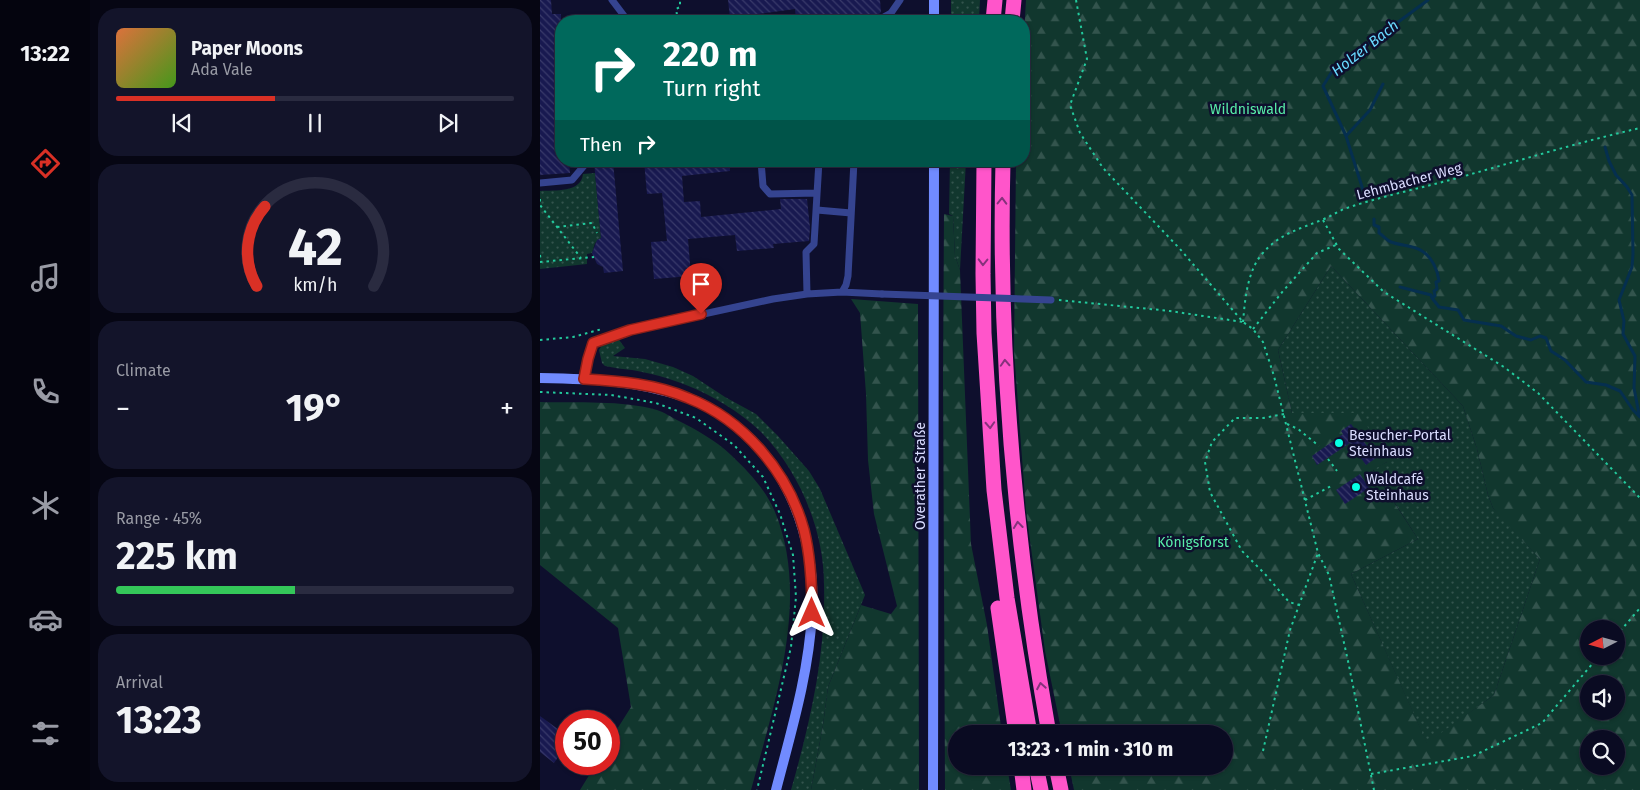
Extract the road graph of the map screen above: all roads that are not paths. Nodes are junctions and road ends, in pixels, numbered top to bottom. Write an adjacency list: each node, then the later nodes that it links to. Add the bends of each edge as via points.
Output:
1 (612, 0): 6 (lane)
2 (900, 0): 7 (lane)
3 (934, 0): 8 (main road)
4 (995, 0): 9 (highway)
5 (1014, 0): 10 (highway)
6 (623, 15)
7 (887, 15)
8 (934, 15)
9 (994, 15)
10 (1013, 15)
11 (583, 167): 18 (lane, via 572,180)
12 (761, 167): 19 (lane, via 763,186 770,194)
13 (819, 167): 19 (lane)
14 (854, 167): 21 (lane)
15 (934, 167): 35 (main road, Overather Straße)
16 (984, 167): 27 (highway, one-way to 27, via 982,274)
17 (1003, 167): 30 (highway, one-way to 17, via 1026,597 1010,444 1002,309)
18 (540, 183)
19 (818, 192): 20 (lane)
20 (817, 210): 21 (lane); 23 (lane, via 814,244 806,252)
21 (851, 213): 22 (lane, via 848,276)
22 (842, 292): 23 (lane); 24 (lane, bridge)
23 (807, 294): 26 (lane, via 606,337 593,343)
24 (1051, 300)
25 (540, 378): 26 (main road)
26 (584, 379): 34 (main road, via 646,386 705,405 735,424 753,442 777,471 796,507 809,553 812,613 800,692)
27 (994, 490): 28 (highway, via 993,563); 29 (highway, via 1007,598)
28 (1015, 725)
29 (1028, 725)
30 (1048, 725)
31 (1022, 775): 36 (highway)
32 (1038, 775): 37 (highway)
33 (1058, 775): 38 (highway)
34 (776, 790)
35 (933, 790)
36 (1024, 790)
37 (1041, 790)
38 (1061, 790)

